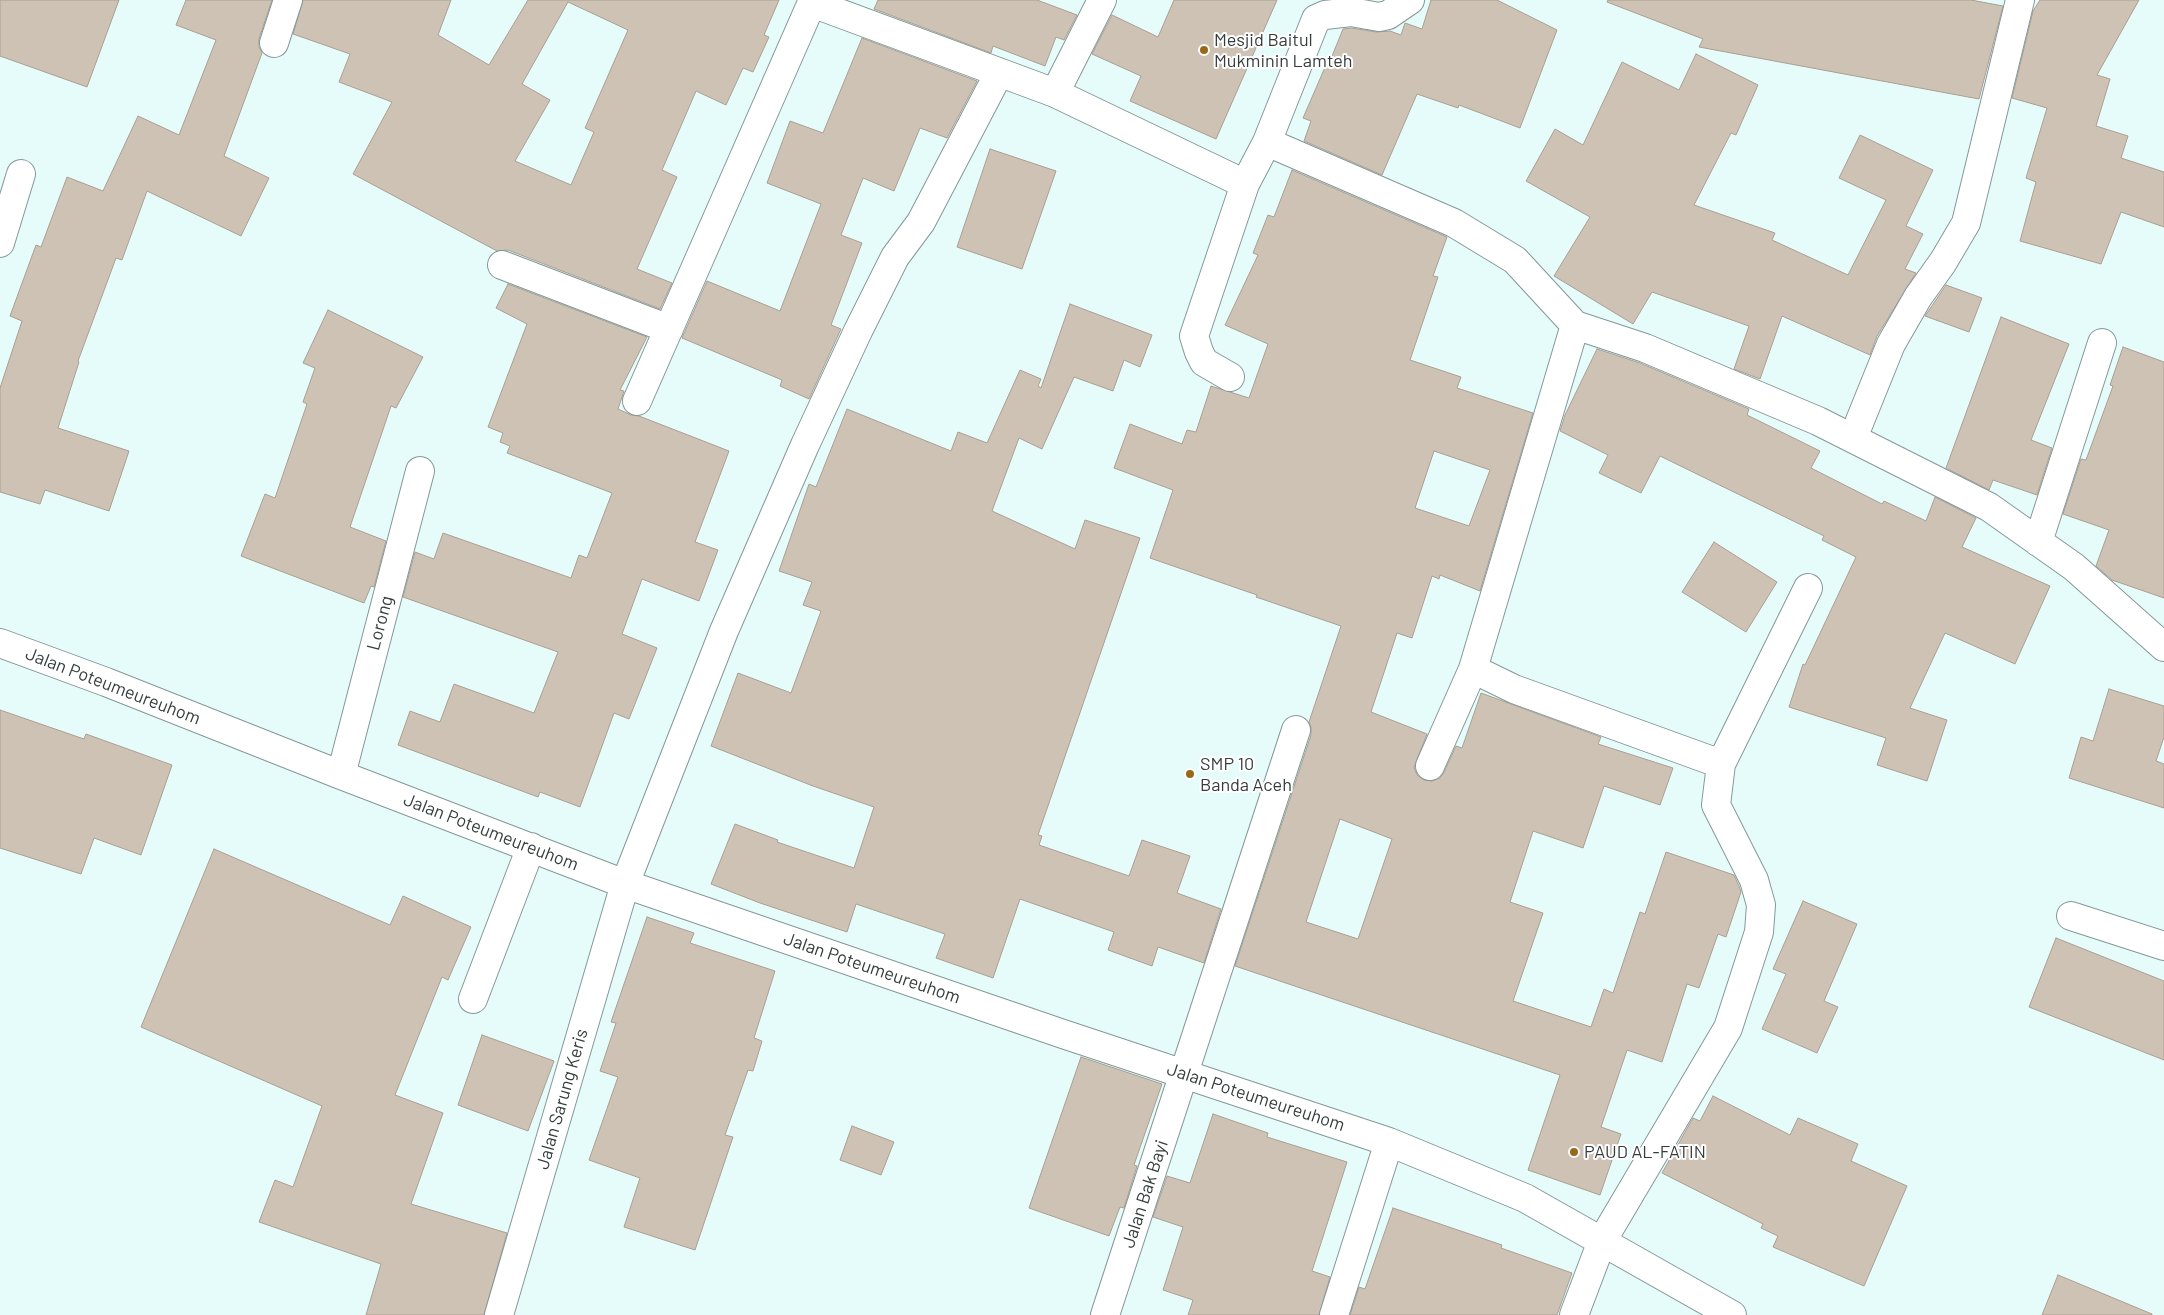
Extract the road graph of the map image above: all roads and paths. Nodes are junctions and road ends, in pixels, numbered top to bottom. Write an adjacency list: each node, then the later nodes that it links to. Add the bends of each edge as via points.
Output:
1 (288, 0): 6 (street)
2 (1102, 0): 8 (street)
3 (1410, 0): 9 (street, via 1379,18 1351,12 1316,19)
4 (2020, 0): 19 (street, via 1966,223 1891,344)
5 (813, 2): 7 (street); 15 (street)
6 (274, 43)
7 (999, 72): 8 (street); 31 (street, Jalan Sarung Keris, via 921,222 895,257 805,445 724,631)
8 (1055, 93): 11 (street)
9 (1267, 142): 11 (street); 14 (street, via 1454,223 1515,260)
10 (21, 174): 12 (street)
11 (1245, 184): 17 (street, via 1194,336 1204,362)
12 (0, 243)
13 (502, 265): 15 (street)
14 (1575, 325): 19 (street, via 1645,348); 25 (street)
15 (669, 329): 18 (street)
16 (2102, 343): 21 (street)
17 (1230, 377)
18 (637, 401)
19 (1853, 438): 21 (street, via 1989,507)
20 (420, 471): 29 (street, Lorong)
21 (2038, 542): 24 (street, via 2074,567)
22 (1808, 588): 27 (street)
23 (0, 643): 29 (street, Jalan Poteumeureuhom)
24 (2164, 647)
25 (1473, 669): 27 (street, via 1514,689); 28 (street)
26 (1296, 730): 35 (street, Jalan Bak Bayi)
27 (1721, 764): 37 (street, via 1716,805 1754,880 1761,906 1759,932 1728,1028)
28 (1430, 766)
29 (341, 775): 30 (street, Jalan Poteumeureuhom)
30 (530, 847): 31 (street, Jalan Poteumeureuhom); 34 (street)
31 (626, 884): 35 (street, Jalan Poteumeureuhom); 38 (street, Jalan Sarung Keris)
32 (2071, 916): 33 (street)
33 (2164, 946)
34 (473, 999)
35 (1185, 1074): 36 (street, Jalan Poteumeureuhom); 39 (street, Jalan Bak Bayi)
36 (1389, 1142): 37 (street, Jalan Poteumeureuhom, via 1525,1198); 40 (street)
37 (1602, 1241): 41 (street); 42 (street, Jalan Poteumeureuhom)
38 (499, 1315)
39 (1105, 1315)
40 (1334, 1315)
41 (1574, 1315)
42 (1732, 1315)

